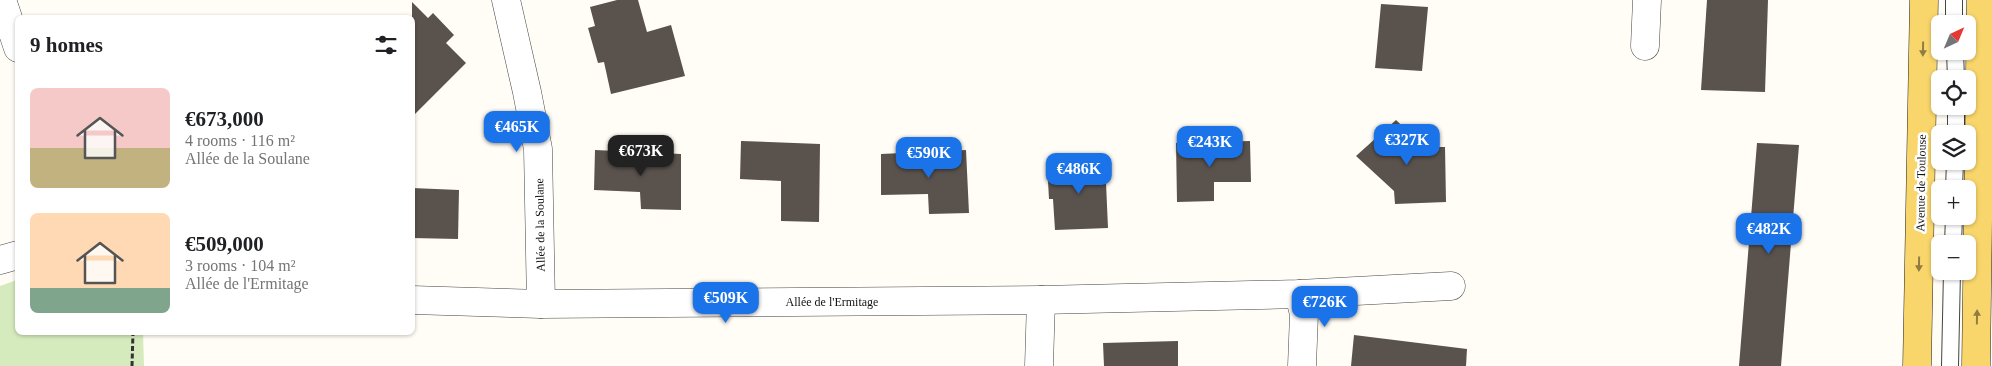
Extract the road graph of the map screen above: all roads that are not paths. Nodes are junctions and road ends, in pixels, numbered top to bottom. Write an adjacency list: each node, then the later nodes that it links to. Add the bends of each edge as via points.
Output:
1 (2, 0): 8 (street)
2 (506, 0): 17 (street, Allée de la Soulane, via 538,149)
3 (1647, 0): 9 (street)
4 (1924, 0): 20 (main road, Avenue de Toulouse, one-way to 20)
5 (1954, 0): 7 (lane)
6 (1981, 0): 22 (main road, one-way to 6)
7 (1954, 15)
8 (15, 39)
9 (1645, 46)
10 (15, 256): 11 (street)
11 (0, 260)
12 (1952, 280): 21 (lane)
13 (1451, 286): 14 (street, Allée de l'Ermitage)
14 (1299, 294): 16 (street, Allée de l'Ermitage); 19 (street, via 1304,314)
15 (415, 300): 17 (street, Allée de l'Ermitage)
16 (1041, 300): 17 (street, Allée de l'Ermitage); 18 (street)
17 (541, 304)
18 (1040, 366)
19 (1302, 366)
20 (1917, 366)
21 (1950, 366)
22 (1976, 366)

